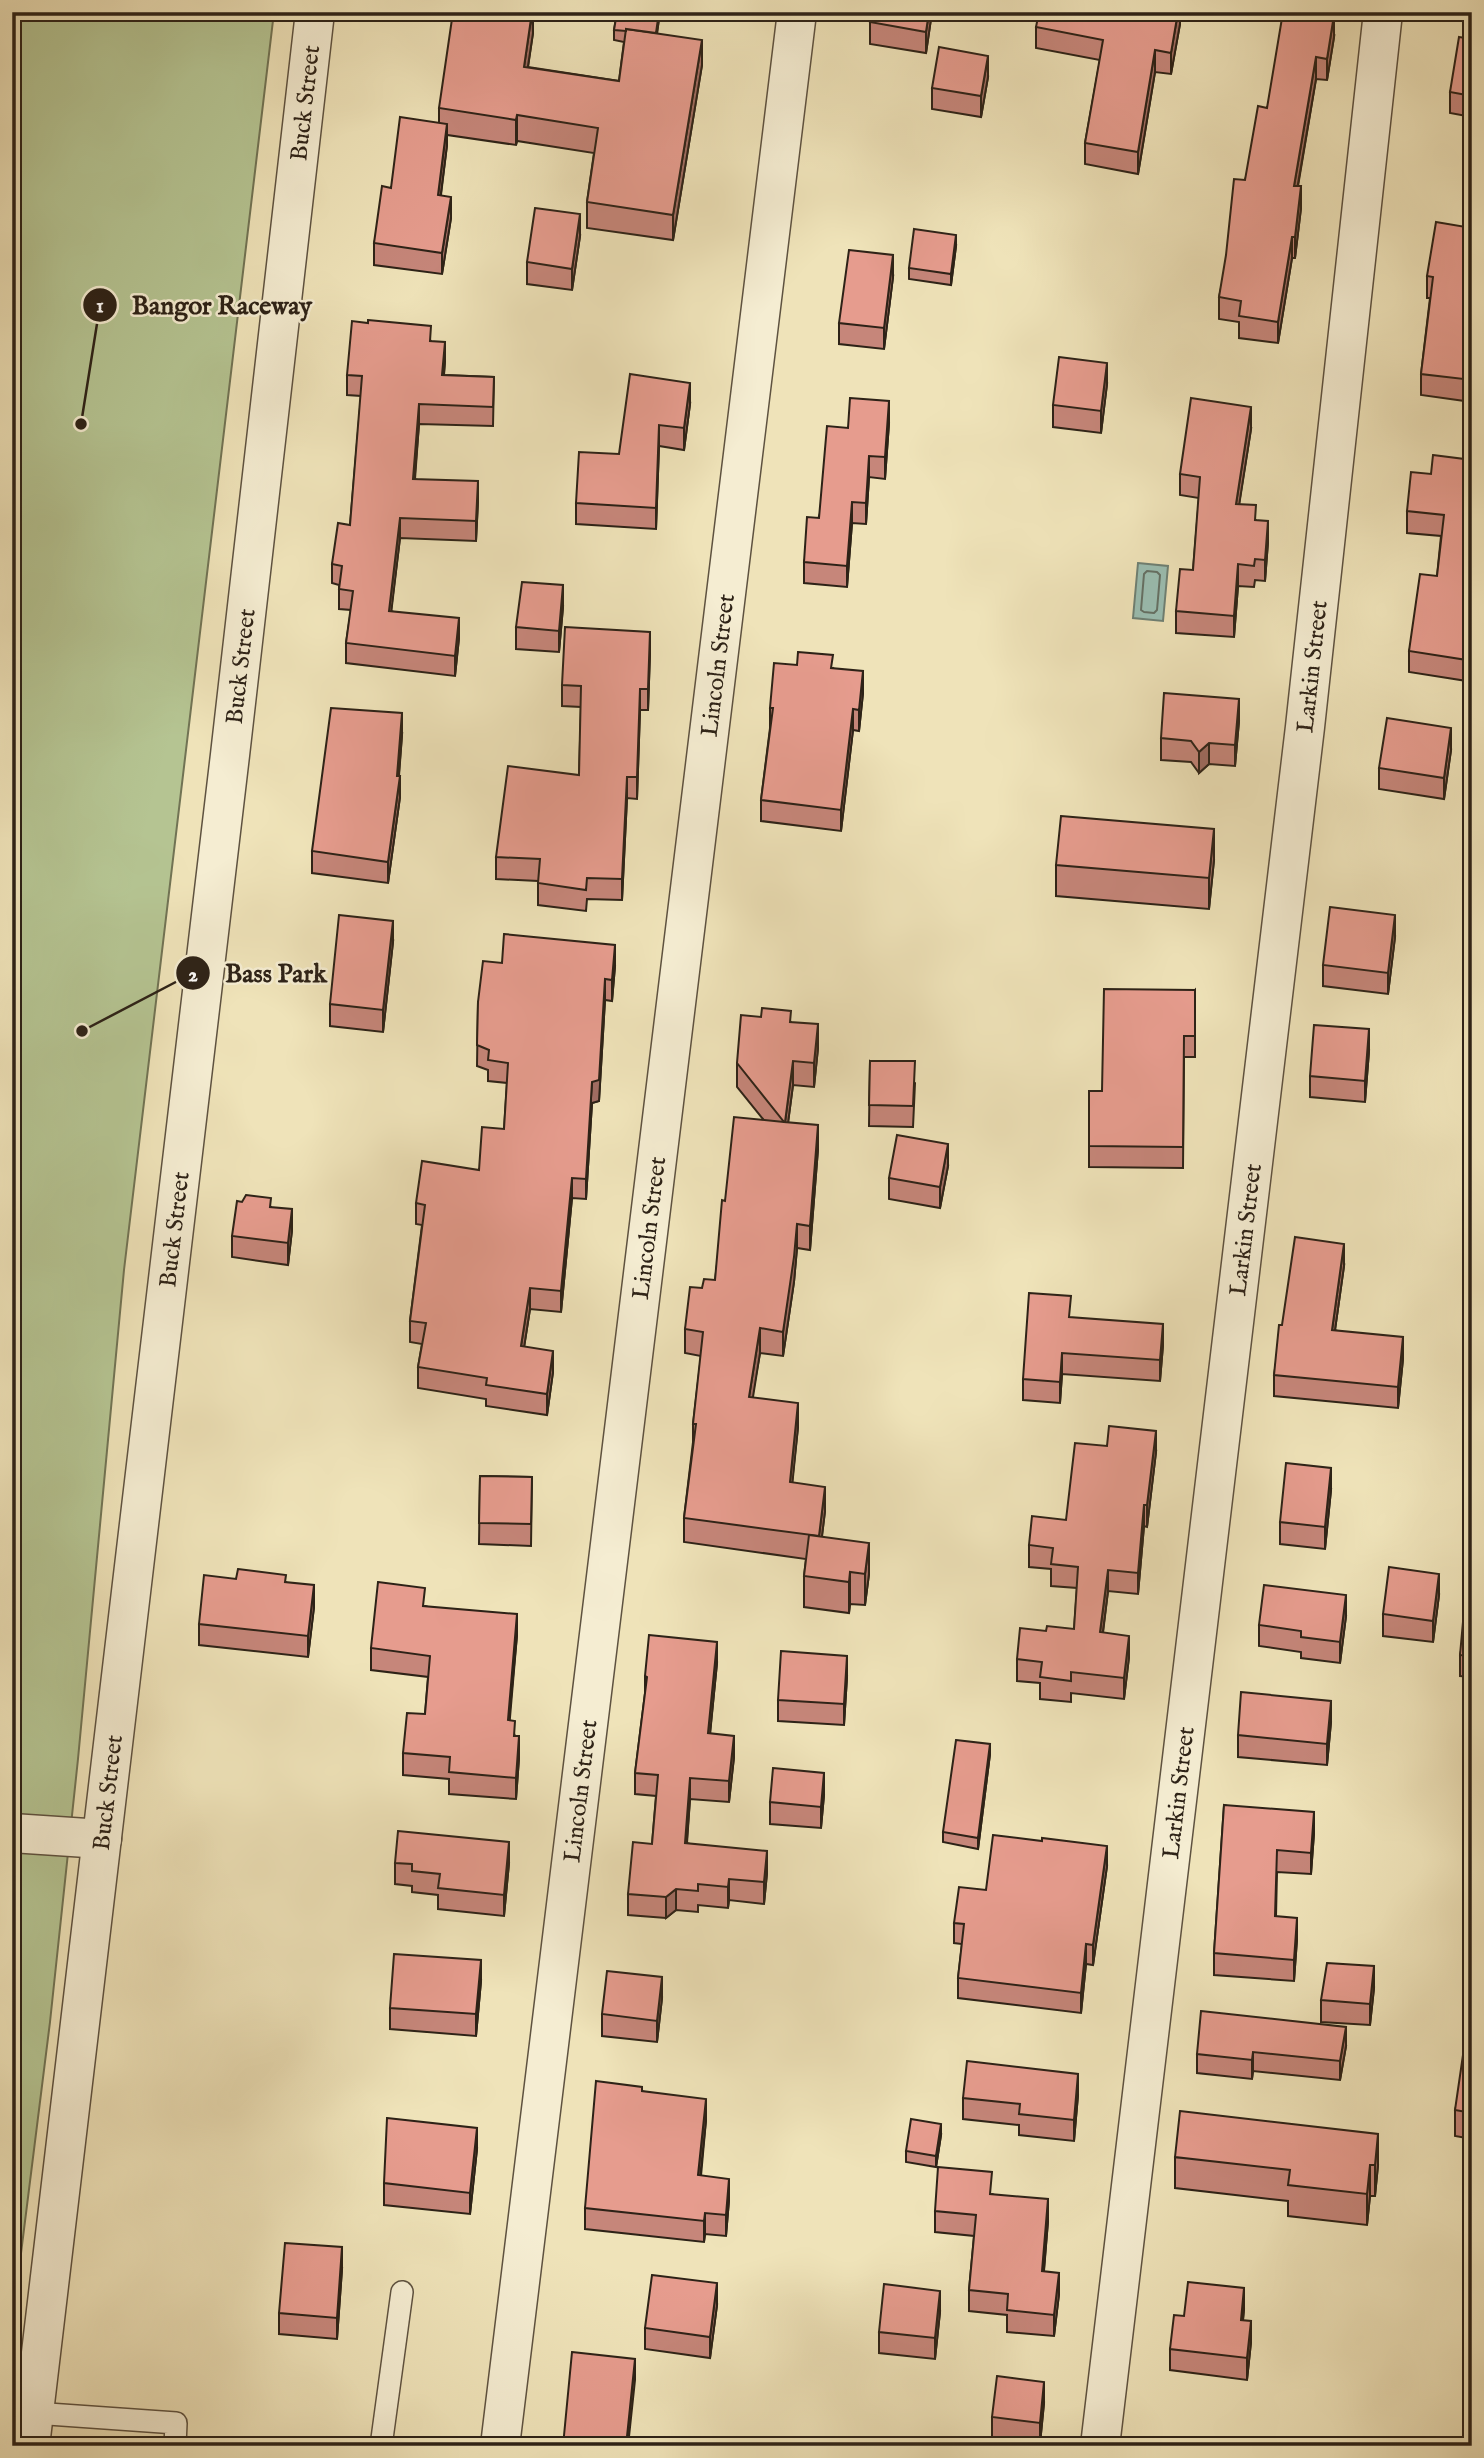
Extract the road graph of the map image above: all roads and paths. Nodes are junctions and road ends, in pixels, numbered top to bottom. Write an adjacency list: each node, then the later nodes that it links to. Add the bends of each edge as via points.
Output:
1 (315, 12): 5 (street, Buck Street)
2 (797, 12): 10 (street, Lincoln Street)
3 (1383, 12): 11 (street, Larkin Street, via 1305,727)
4 (12, 1833): 5 (street)
5 (102, 1839): 7 (street, Buck Street)
6 (402, 2292): 9 (lane)
7 (32, 2430): 8 (lane, via 176,2423)
8 (174, 2446)
9 (381, 2446)
10 (500, 2446)
11 (1100, 2446)

